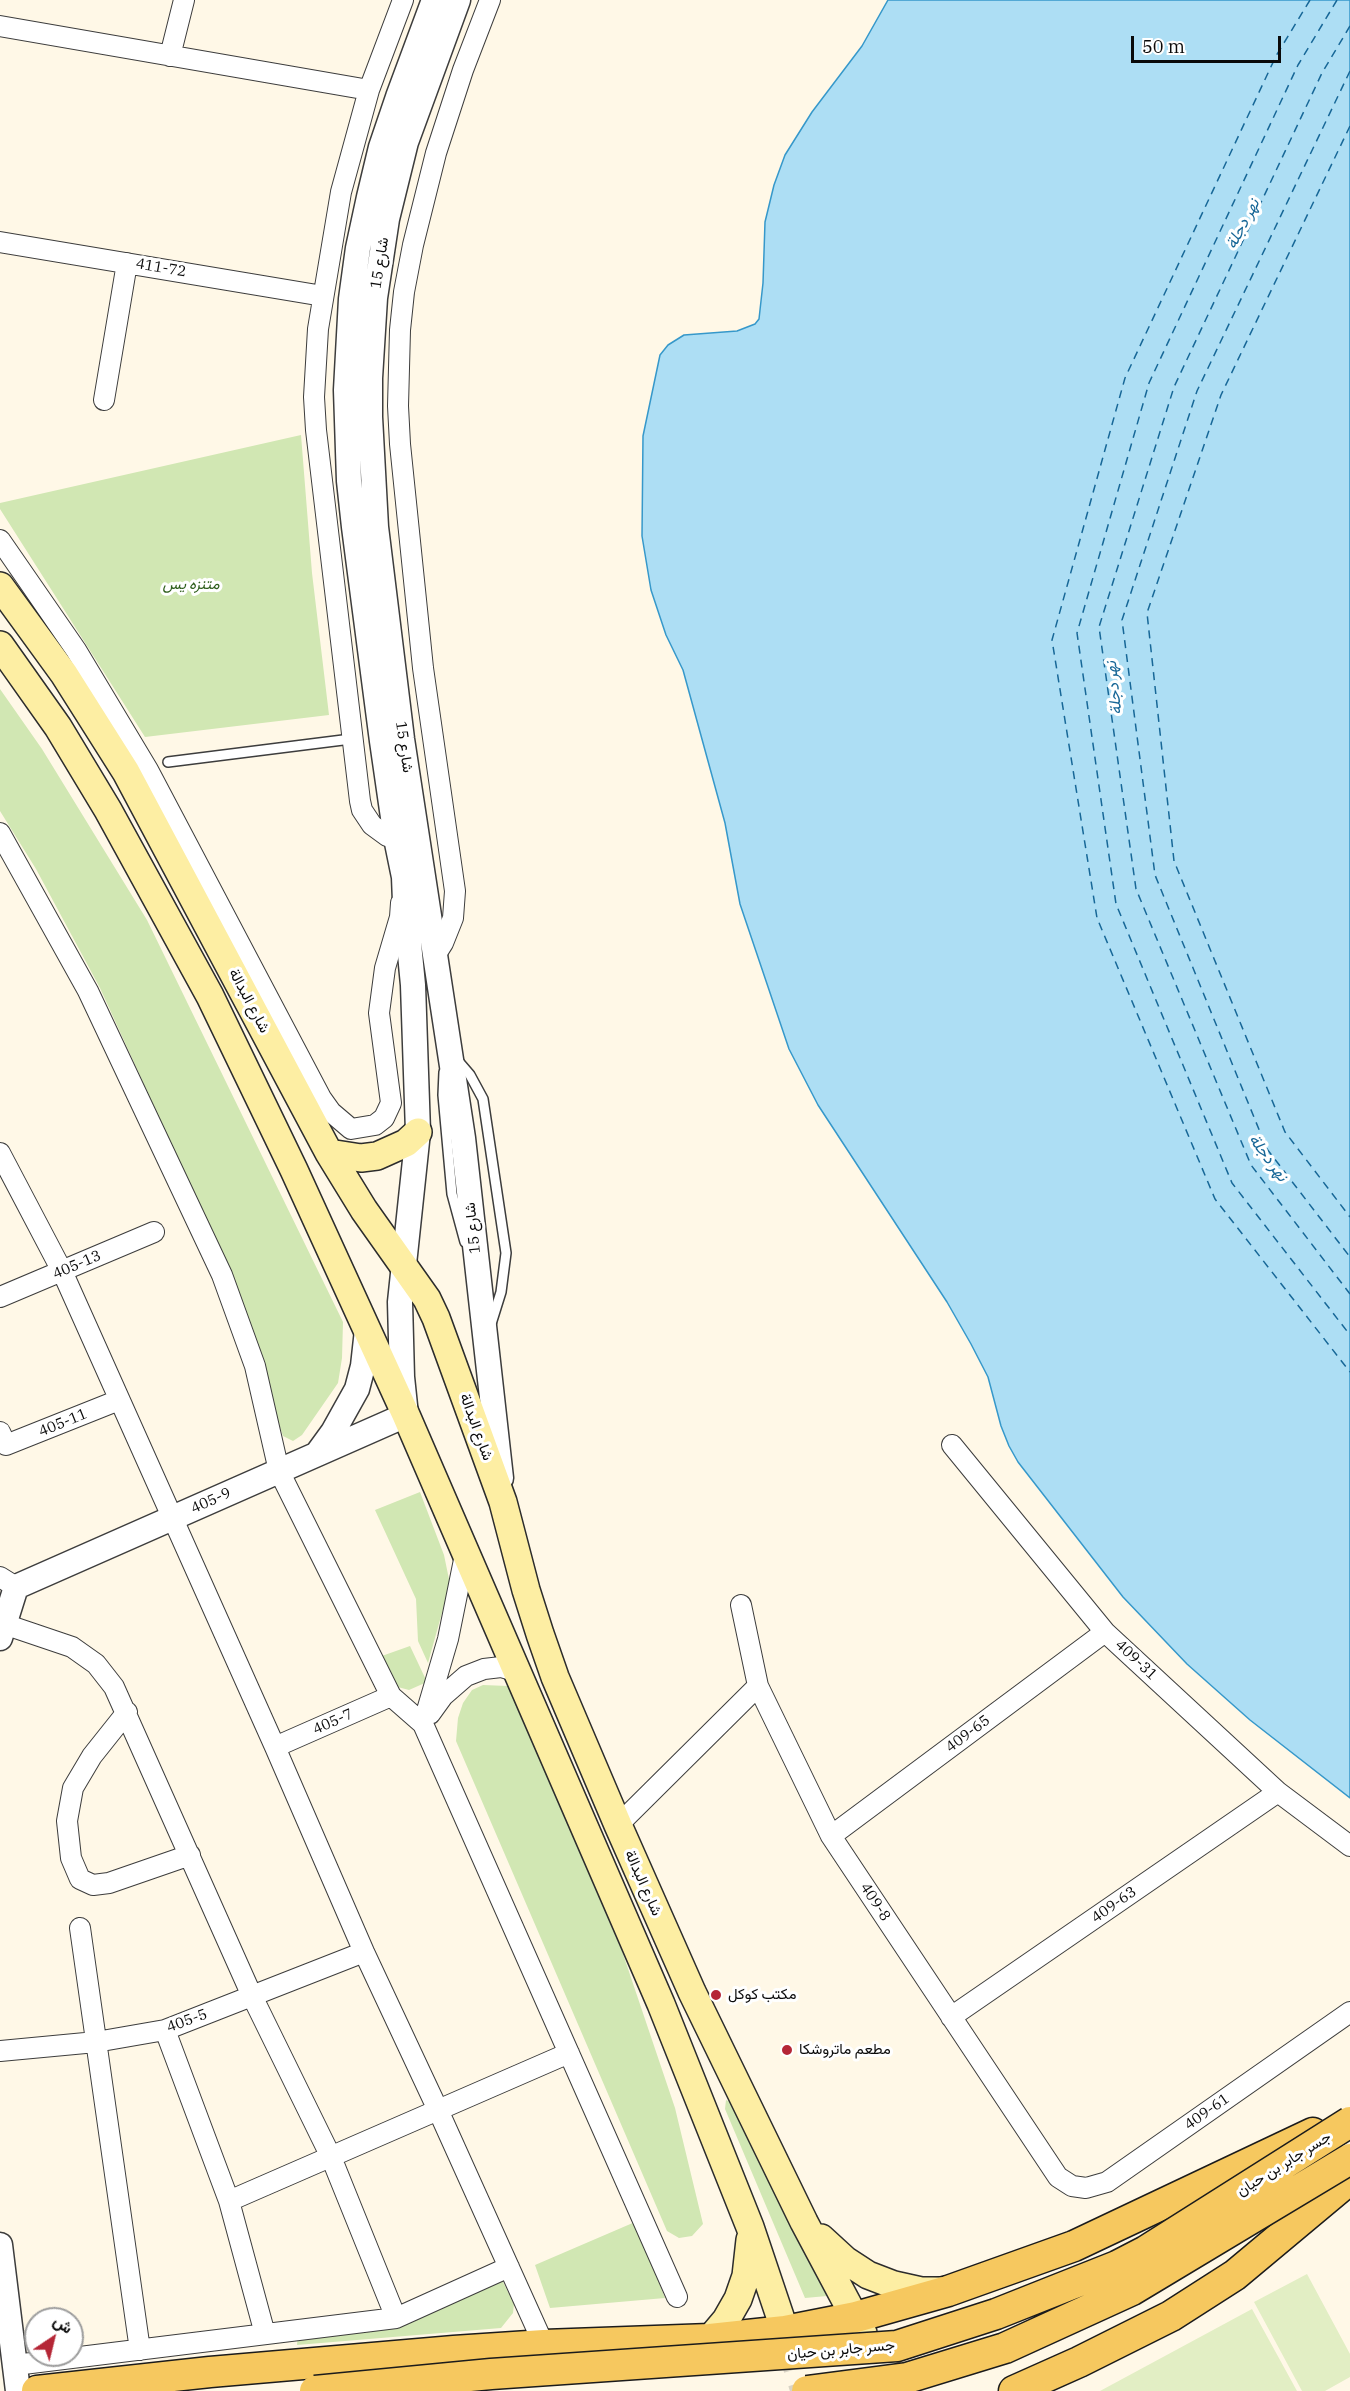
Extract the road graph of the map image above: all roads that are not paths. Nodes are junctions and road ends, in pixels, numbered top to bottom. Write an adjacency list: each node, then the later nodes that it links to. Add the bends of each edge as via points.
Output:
1 (184, 0): 7 (street)
2 (403, 0): 8 (street)
3 (434, 0): 17 (street, شارع 15, via 394,107 369,197 357,258 348,344 349,481)
4 (458, 0): 17 (street, شارع 15, via 418,104 398,171 380,258 373,318 370,417)
5 (490, 0): 19 (street, via 436,153 413,245 400,330 400,444 423,668)
6 (0, 27): 7 (street)
7 (170, 56): 8 (street)
8 (369, 90): 11 (street, via 342,192)
9 (0, 242): 10 (street, 411-72)
10 (127, 263): 11 (street, 411-72); 12 (street)
11 (322, 296): 16 (street, via 315,363 316,430)
12 (104, 400)
13 (0, 540): 22 (street, via 76,650 148,770 321,1098 351,1129 375,1125 392,1103 379,1013 385,968 400,916)
14 (0, 586): 28 (main road, شارع البدالة, via 64,674 126,772)
15 (0, 645): 33 (main road, via 84,768 210,996)
16 (351, 740): 18 (lane); 20 (street, via 366,818 379,831)
17 (392, 740): 20 (street, شارع 15)
18 (168, 762)
19 (444, 820): 20 (street); 23 (street, via 455,904 449,931)
20 (406, 832): 22 (street, شارع 15); 23 (street, شارع 15)
21 (0, 833): 40 (street, via 88,991 222,1275 255,1366)
22 (404, 877): 24 (street, شارع 15)
23 (436, 954): 24 (street); 25 (street, شارع 15)
24 (411, 957): 26 (street, شارع 15)
25 (451, 1055): 34 (street, شارع 15); 34 (lane, via 470,1075 483,1099 506,1253 501,1293)
26 (418, 1132): 28 (main road, via 406,1143 377,1156); 30 (street, شارع 15)
27 (0, 1153): 31 (street)
28 (329, 1153): 30 (main road, شارع البدالة)
29 (154, 1232): 31 (street, 405-13)
30 (402, 1264): 36 (street, شارع 15, via 400,1339); 41 (main road, شارع البدالة, via 436,1318)
31 (62, 1271): 32 (street, 405-13); 35 (street)
32 (0, 1297)
33 (367, 1329): 36 (main road); 39 (street, via 357,1389)
34 (485, 1339): 41 (street, شارع 15)
35 (119, 1400): 37 (street, 405-11); 42 (street)
36 (406, 1415): 39 (street, 405-9); 43 (main road)
37 (3, 1439)
38 (952, 1445): 47 (street, 409-31)
39 (317, 1454): 40 (street, 405-9)
40 (279, 1471): 42 (street, 405-9); 50 (street)
41 (503, 1502): 55 (main road, شارع البدالة, via 523,1580 555,1677)
42 (172, 1518): 44 (street, 405-9); 53 (street)
43 (465, 1555): 48 (main road); 52 (street, via 448,1639)
44 (8, 1582): 46 (street)
45 (741, 1605): 49 (street, 409-8)
46 (2, 1631): 51 (street, via 72,1647 96,1664)
47 (1106, 1632): 54 (street, 409-31); 56 (street, 409-65)
48 (518, 1672): 52 (street, via 501,1667 466,1676 443,1696); 77 (main road, via 661,2004)
49 (758, 1686): 55 (street); 56 (street, 409-8)
50 (391, 1696): 52 (street); 53 (street, 405-7)
51 (127, 1712): 58 (street); 58 (street, via 74,1788 67,1821 71,1858 80,1879 93,1885 109,1883)
52 (423, 1724): 67 (street)
53 (275, 1747): 60 (street)
54 (1278, 1792): 57 (street, 409-31); 63 (street, 409-63)
55 (618, 1825): 76 (main road, شارع البدالة, via 692,1992)
56 (831, 1836): 63 (street, 409-8)
57 (1350, 1846)
58 (190, 1855): 61 (street)
59 (80, 1928): 65 (street)
60 (364, 1952): 61 (street, 405-5); 68 (street)
61 (252, 1996): 64 (street, 405-5); 71 (street)
62 (1350, 2012): 73 (street, 409-61, via 1107,2182 1086,2188 1072,2186)
63 (951, 2017): 73 (street, 409-8)
64 (165, 2030): 65 (street, 405-5); 75 (street)
65 (96, 2042): 66 (street, 405-5); 88 (street)
66 (0, 2051)
67 (569, 2053): 68 (street); 81 (street)
68 (438, 2110): 71 (street); 79 (street)
69 (1350, 2114): 80 (main road, via 1074,2246)
70 (1350, 2122): 92 (main road, جسر جابر بن حيان, bridge, via 1117,2266 897,2346 491,2374)
71 (331, 2157): 75 (street); 82 (street)
72 (1350, 2159): 93 (main road, جسر جابر بن حيان, bridge, via 1132,2290 1005,2348 907,2378)
73 (1058, 2176)
74 (1350, 2179): 94 (main road, via 1235,2275 1171,2316)
75 (229, 2201): 84 (street)
76 (804, 2222): 80 (main road, via 845,2260 868,2275 912,2289); 83 (main road, شارع البدالة)
77 (750, 2227): 85 (main road); 86 (main road, via 750,2252 738,2299)
78 (0, 2245): 89 (street)
79 (509, 2267): 82 (street); 87 (street)
80 (948, 2291): 83 (main road)
81 (677, 2297)
82 (396, 2318): 84 (street)
83 (859, 2325): 85 (main road)
84 (265, 2334): 88 (street)
85 (787, 2337): 86 (main road)
86 (710, 2339): 87 (main road)
87 (544, 2344): 91 (main road)
88 (140, 2350): 89 (street)
89 (15, 2365): 90 (street)
90 (18, 2391)
91 (37, 2391)
92 (315, 2391)
93 (807, 2391)
94 (1014, 2391)

